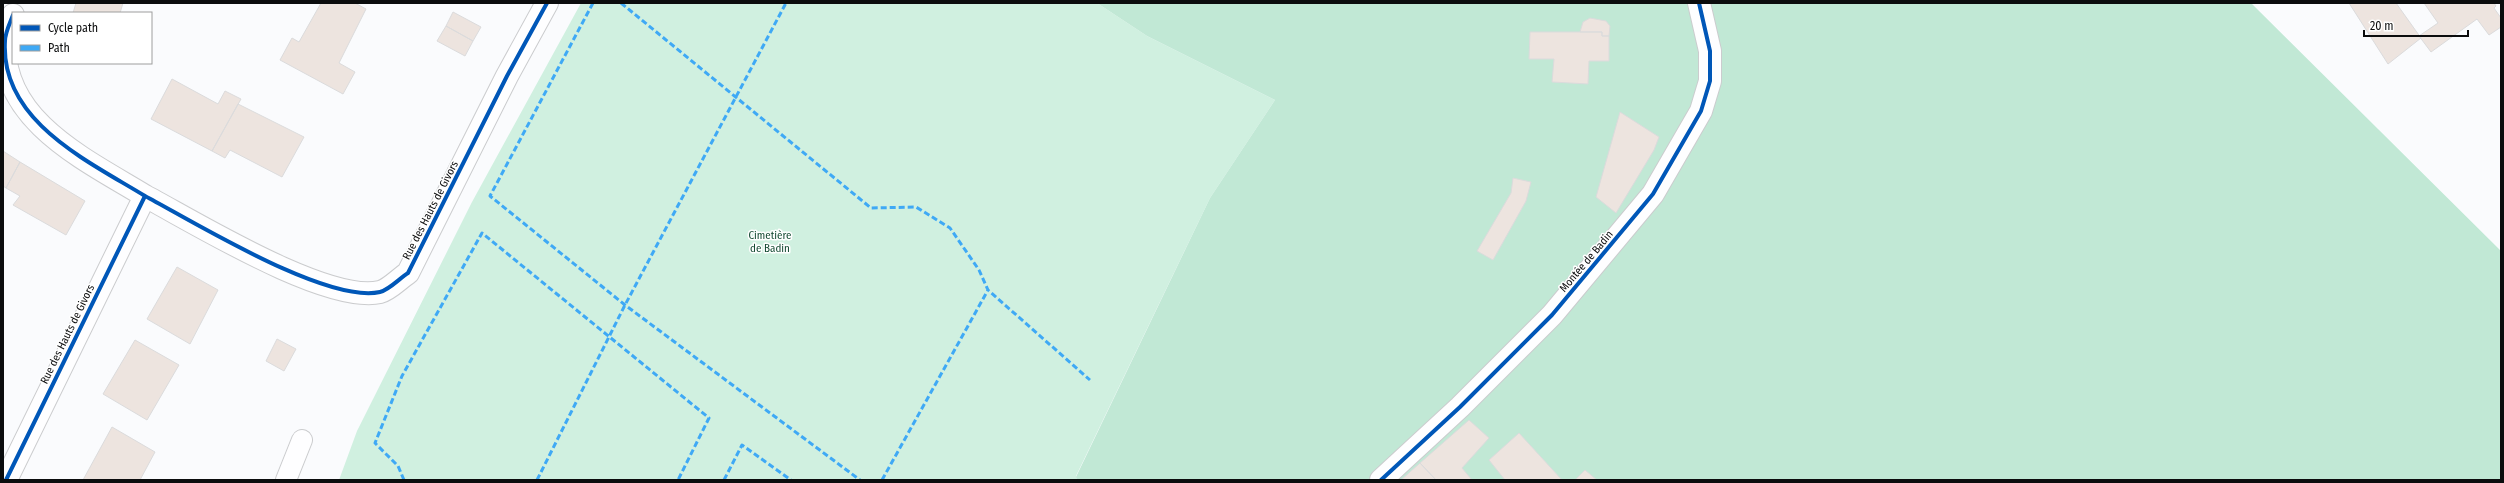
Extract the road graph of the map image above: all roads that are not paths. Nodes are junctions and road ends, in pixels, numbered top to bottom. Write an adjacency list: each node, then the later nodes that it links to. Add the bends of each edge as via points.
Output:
1 (547, 3): 4 (street, Rue des Hauts de Givors, via 507,76 408,273 381,292 346,291 260,258)
2 (1699, 3): 8 (street, Montée de Badin, via 1710,51 1710,81 1701,111 1653,194 1552,315)
3 (12, 17): 4 (street, Rue des Hauts de Givors, via 5,41 6,55 9,76 24,109 71,151)
4 (145, 196): 6 (street, Rue des Hauts de Givors)
5 (302, 440): 7 (lane)
6 (6, 480)
7 (286, 480)
8 (1382, 480)

